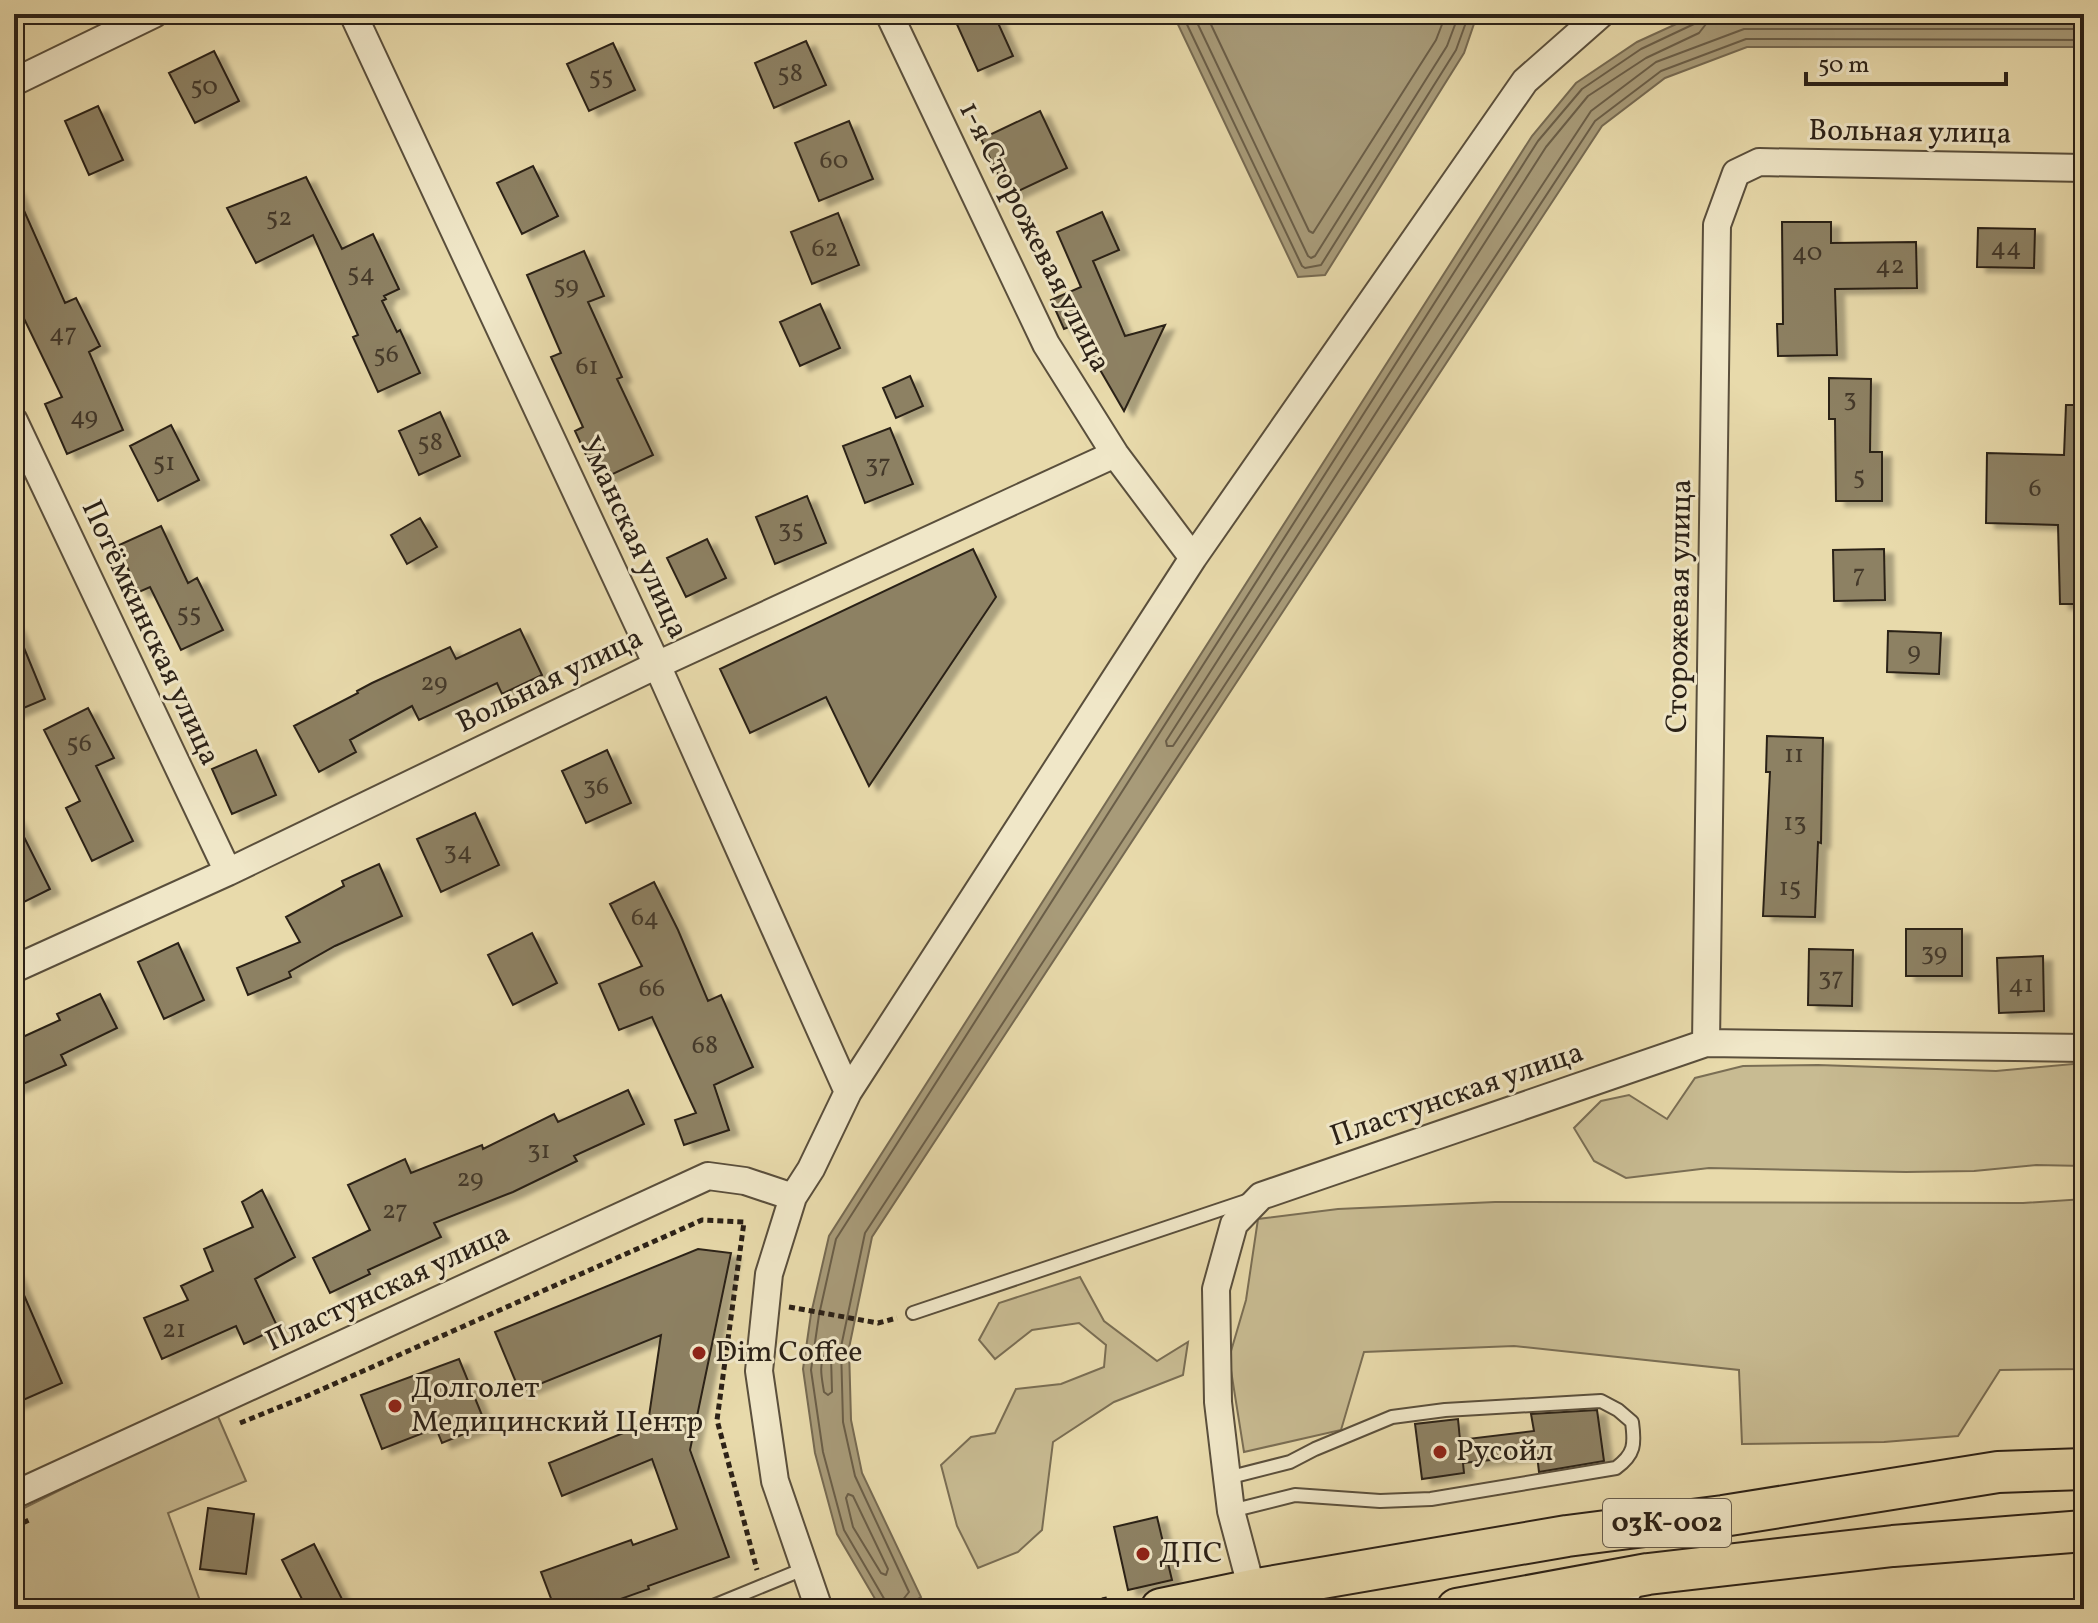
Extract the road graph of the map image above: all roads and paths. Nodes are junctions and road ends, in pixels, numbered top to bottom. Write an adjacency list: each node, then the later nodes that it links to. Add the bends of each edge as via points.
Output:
1 (154, 14): 5 (street)
2 (353, 14): 11 (street, Уманская улица)
3 (889, 14): 9 (street, 1-я Сторожевая улица, via 1046,344)
4 (1601, 14): 10 (street, via 1525,81)
5 (14, 82)
6 (2084, 168): 7 (street, Вольная улица, via 1759,162)
7 (1736, 173): 14 (street, Сторожевая улица, via 1717,225)
8 (14, 421): 12 (street, Потёмкинская улица)
9 (1115, 454): 10 (street, 1-я Сторожевая улица); 11 (street, Вольная улица)
10 (1193, 558): 16 (street)
11 (657, 665): 12 (street, Вольная улица); 16 (street, Уманская улица)
12 (228, 872): 13 (street, Вольная улица)
13 (14, 969)
14 (1706, 1043): 15 (street, Пластунская улица); 17 (street, Пластунская улица)
15 (2084, 1048)
16 (848, 1092): 18 (street)
17 (1261, 1196): 20 (lane); 23 (street, Пластунская улица, via 1234,1224 1216,1289 1218,1402)
18 (793, 1197): 24 (street, Пластунская улица, via 745,1181 708,1176); 29 (street, via 769,1274 759,1371 775,1481)
19 (811, 1312): 20 (path, via 878,1323)
20 (913, 1313)
21 (227, 1428): 31 (path, via 702,1220 744,1222 717,1420)
22 (2084, 1469): 32 (main road, 03К-002, via 1998,1472 1567,1536)
23 (1227, 1478): 25 (street, Пластунская улица); 25 (lane, via 1290,1462 1392,1417 1419,1414 1601,1401 1632,1422 1636,1446 1616,1468 1431,1499 1295,1495)
24 (14, 1495)
25 (1231, 1511): 32 (street, Пластунская улица)
26 (33, 1518): 27 (path)
27 (14, 1527)
28 (2084, 1531): 30 (main road, 03К-002)
29 (806, 1568): 31 (lane); 36 (street)
30 (1648, 1574): 34 (main road, 03К-002); 40 (lane)
31 (761, 1586): 35 (lane)
32 (1252, 1590): 38 (main road, 03К-002)
33 (1104, 1597): 37 (path)
34 (1503, 1604): 39 (main road, 03К-002)
35 (706, 1609)
36 (819, 1609)
37 (1107, 1609)
38 (1161, 1609)
39 (1457, 1609)
40 (1624, 1609)

